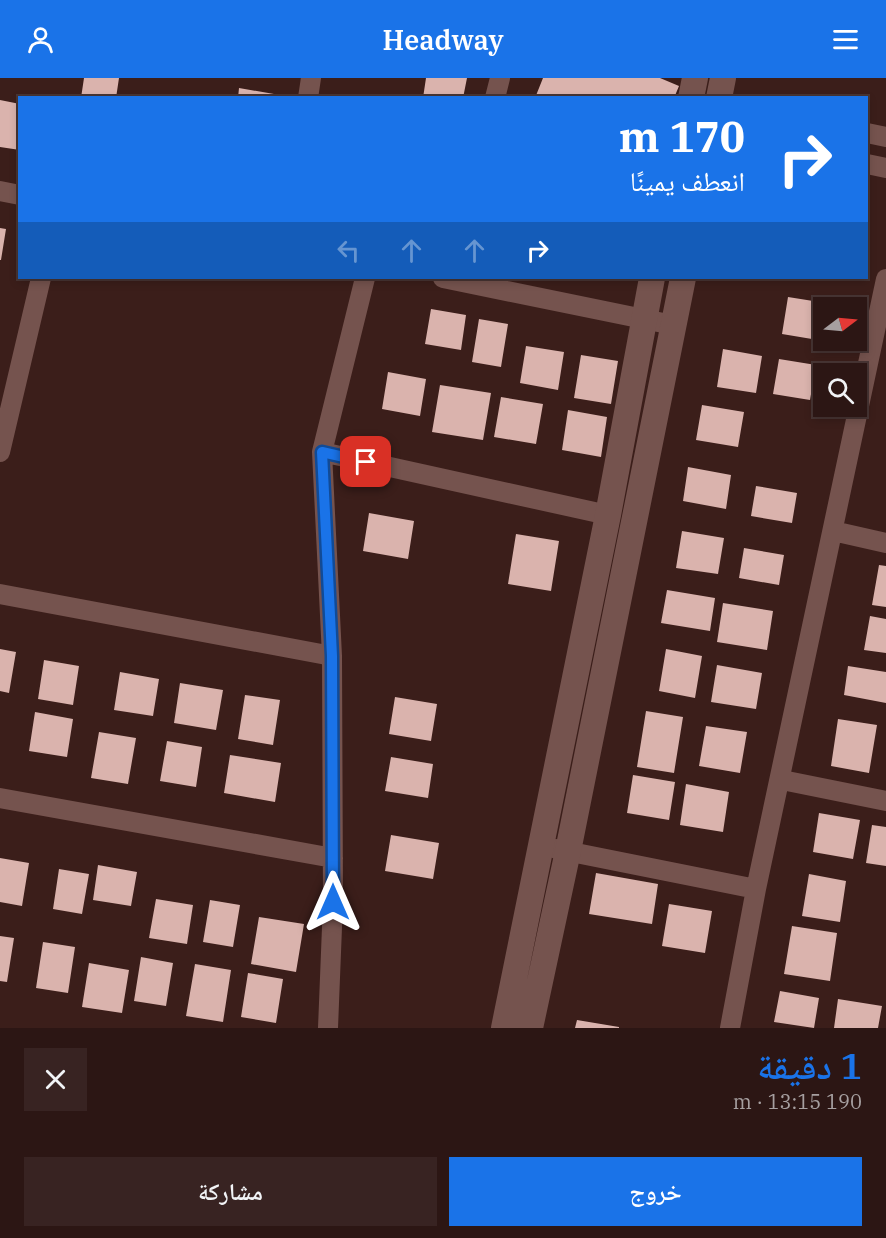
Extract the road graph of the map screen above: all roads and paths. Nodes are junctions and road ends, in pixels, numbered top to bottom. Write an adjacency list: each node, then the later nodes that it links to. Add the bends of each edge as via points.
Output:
1 (311, 78): 5 (street)
2 (500, 78): 6 (street)
3 (695, 78): 7 (street)
4 (723, 78): 8 (street)
5 (308, 96)
6 (496, 96)
7 (691, 96)
8 (719, 96)
9 (868, 133): 10 (street)
10 (886, 137)
11 (868, 165): 12 (street)
12 (886, 168)
13 (0, 191): 14 (street)
14 (18, 195)
15 (41, 279): 24 (street)
16 (365, 279): 26 (street)
17 (458, 279): 21 (street)
18 (652, 279): 21 (street)
19 (683, 279): 22 (street)
20 (886, 279): 23 (street)
21 (644, 318): 22 (street); 27 (street)
22 (673, 325): 36 (street)
23 (878, 358): 28 (street)
24 (8, 381): 25 (street)
25 (0, 452)
26 (322, 452): 27 (street); 31 (street)
27 (608, 515): 35 (street)
28 (833, 531): 29 (street); 32 (street)
29 (886, 543)
30 (0, 594): 31 (street)
31 (332, 656): 37 (street)
32 (782, 780): 34 (street); 38 (street)
33 (0, 798): 37 (street)
34 (886, 801)
35 (541, 846): 36 (street); 40 (street)
36 (568, 851): 38 (street); 41 (street)
37 (333, 858): 39 (street)
38 (756, 889): 42 (street)
39 (328, 1028)
40 (504, 1028)
41 (530, 1028)
42 (730, 1028)

